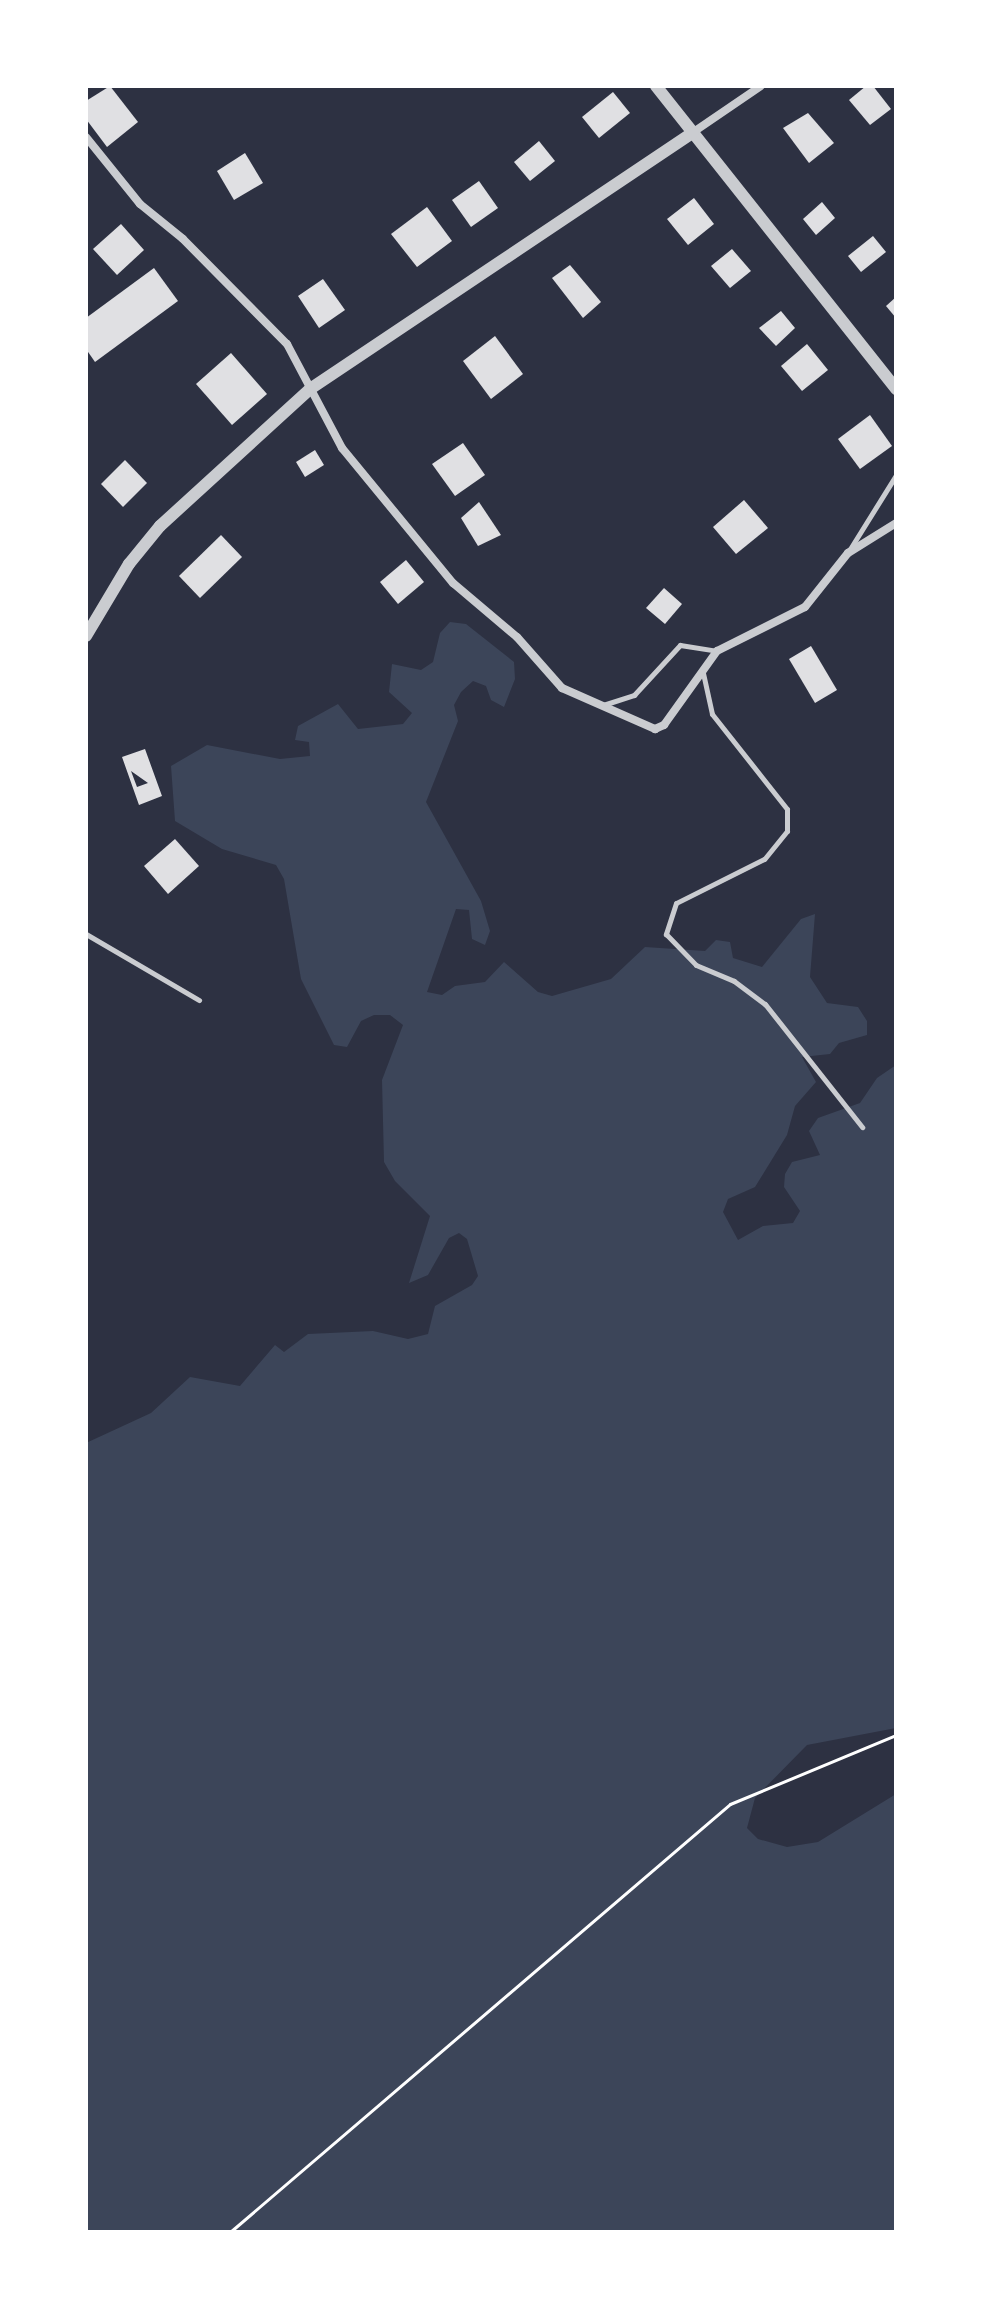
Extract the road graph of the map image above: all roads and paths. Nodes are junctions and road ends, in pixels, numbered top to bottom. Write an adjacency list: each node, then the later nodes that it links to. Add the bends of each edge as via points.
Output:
1 (656, 86): 3 (street)
2 (761, 86): 3 (street)
3 (692, 133): 5 (street); 6 (street)
4 (86, 137): 5 (street, via 140,204 183,239 287,344)
5 (310, 389): 10 (street, via 160,526 129,564); 13 (street, via 342,448 453,583 517,637 562,688)
6 (896, 389)
7 (896, 475): 9 (lane)
8 (896, 523): 9 (street)
9 (848, 553): 11 (street, via 805,607)
10 (86, 636)
11 (717, 651): 12 (street); 13 (lane, via 680,645 634,695)
12 (702, 669): 13 (street, via 664,725 655,729); 16 (lane, via 712,714 787,809 787,831 764,859 676,903 666,934 696,965 734,981 765,1004)
13 (603, 705)
14 (86, 934): 15 (lane)
15 (199, 1000)
16 (862, 1127)
17 (896, 1735): 18 (path, via 730,1804)
18 (230, 2232)

